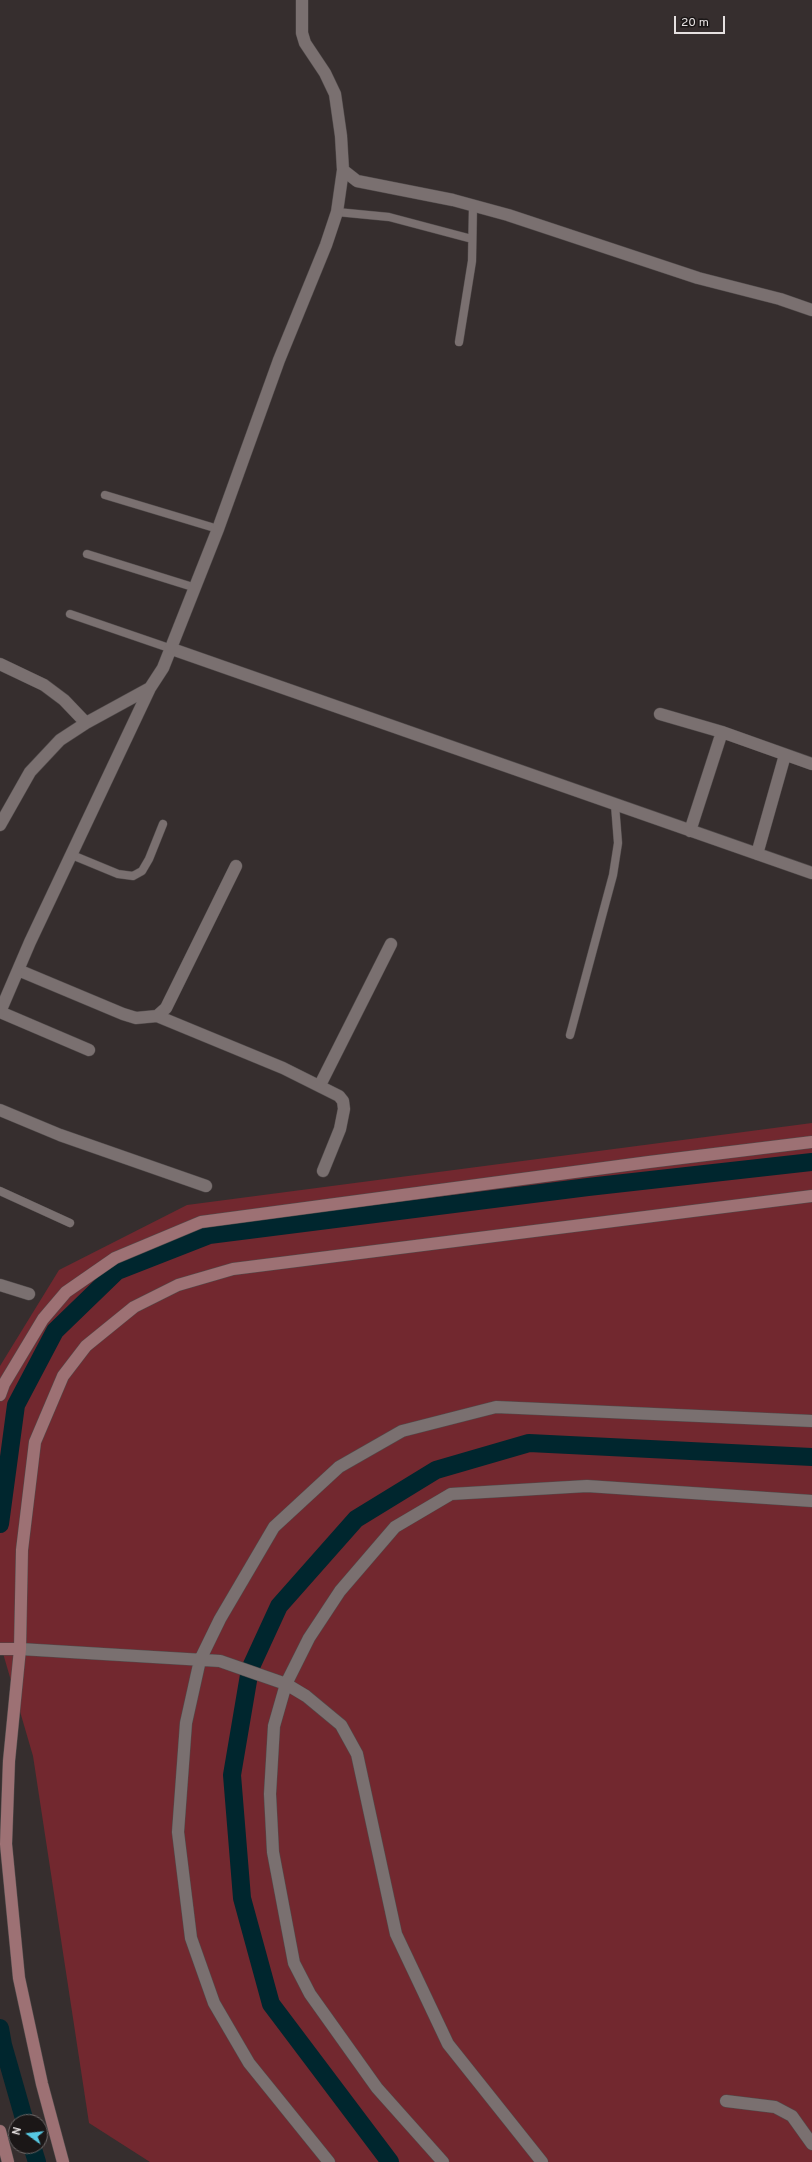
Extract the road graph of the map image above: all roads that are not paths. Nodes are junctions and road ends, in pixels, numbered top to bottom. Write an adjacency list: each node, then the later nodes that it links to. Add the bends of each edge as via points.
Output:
1 (302, 0): 2 (street, via 302,33 305,43 325,73 335,94 341,136)
2 (342, 170): 3 (street, via 357,181); 4 (street)
3 (473, 205): 5 (lane); 6 (street, via 595,242 698,278)
4 (337, 212): 5 (lane, via 389,217); 9 (street, via 279,360)
5 (472, 239): 7 (lane, via 472,261)
6 (812, 310)
7 (459, 342)
8 (105, 495): 9 (lane)
9 (218, 529): 11 (street)
10 (87, 554): 11 (lane)
11 (196, 588): 13 (street)
12 (70, 614): 13 (lane)
13 (172, 649): 15 (street); 21 (street)
14 (0, 664): 17 (street, via 44,685 64,700)
15 (150, 688): 17 (street); 26 (street)
16 (660, 714): 18 (street)
17 (86, 723): 23 (street, via 60,740 30,772)
18 (722, 732): 19 (street); 24 (street)
19 (785, 755): 20 (street); 25 (street)
20 (812, 764)
21 (615, 805): 24 (street); 33 (lane, via 618,843 614,875)
22 (163, 824): 26 (lane, via 142,871 132,876 118,874)
23 (0, 825)
24 (690, 831): 25 (street)
25 (757, 854): 28 (street)
26 (72, 855): 30 (street)
27 (236, 866): 32 (street, via 166,1008)
28 (812, 874)
29 (391, 944): 35 (street)
30 (18, 970): 31 (street); 32 (street, via 123,1014 136,1018)
31 (0, 1012): 34 (street)
32 (157, 1016): 35 (street)
33 (570, 1035)
34 (89, 1050)
35 (320, 1085): 38 (street, via 339,1096 344,1109 340,1129)
36 (0, 1110): 39 (street, via 60,1135)
37 (812, 1142): 45 (street, via 201,1222 115,1258 66,1292 43,1320 4,1384)
38 (323, 1171)
39 (206, 1186)
40 (0, 1191): 42 (lane)
41 (812, 1196): 48 (street, via 234,1269 178,1285 134,1307 86,1346 63,1376 35,1442)
42 (70, 1223)
43 (0, 1284): 44 (street)
44 (28, 1294)
45 (0, 1395)
46 (812, 1421): 49 (street, via 496,1407 402,1431 339,1466 274,1527 220,1619)
47 (812, 1501): 50 (street, via 587,1486 451,1494 395,1528 340,1591 309,1638)
48 (10, 1649): 49 (street); 55 (street, via 6,1844 19,1978 42,2084)
49 (200, 1660): 50 (street, via 220,1661); 56 (street, via 186,1723 178,1832 190,1938 214,2003 249,2063)
50 (286, 1684): 57 (street, via 274,1726 270,1794 273,1852 294,1963 310,1994 377,2088); 58 (street, via 306,1696 341,1725 357,1754 396,1934 448,2044)
51 (726, 2101): 53 (street, via 775,2108 792,2116)
52 (0, 2131): 54 (street)
53 (812, 2144)
54 (5, 2160)
55 (63, 2162)
56 (328, 2162)
57 (443, 2162)
58 (542, 2162)

